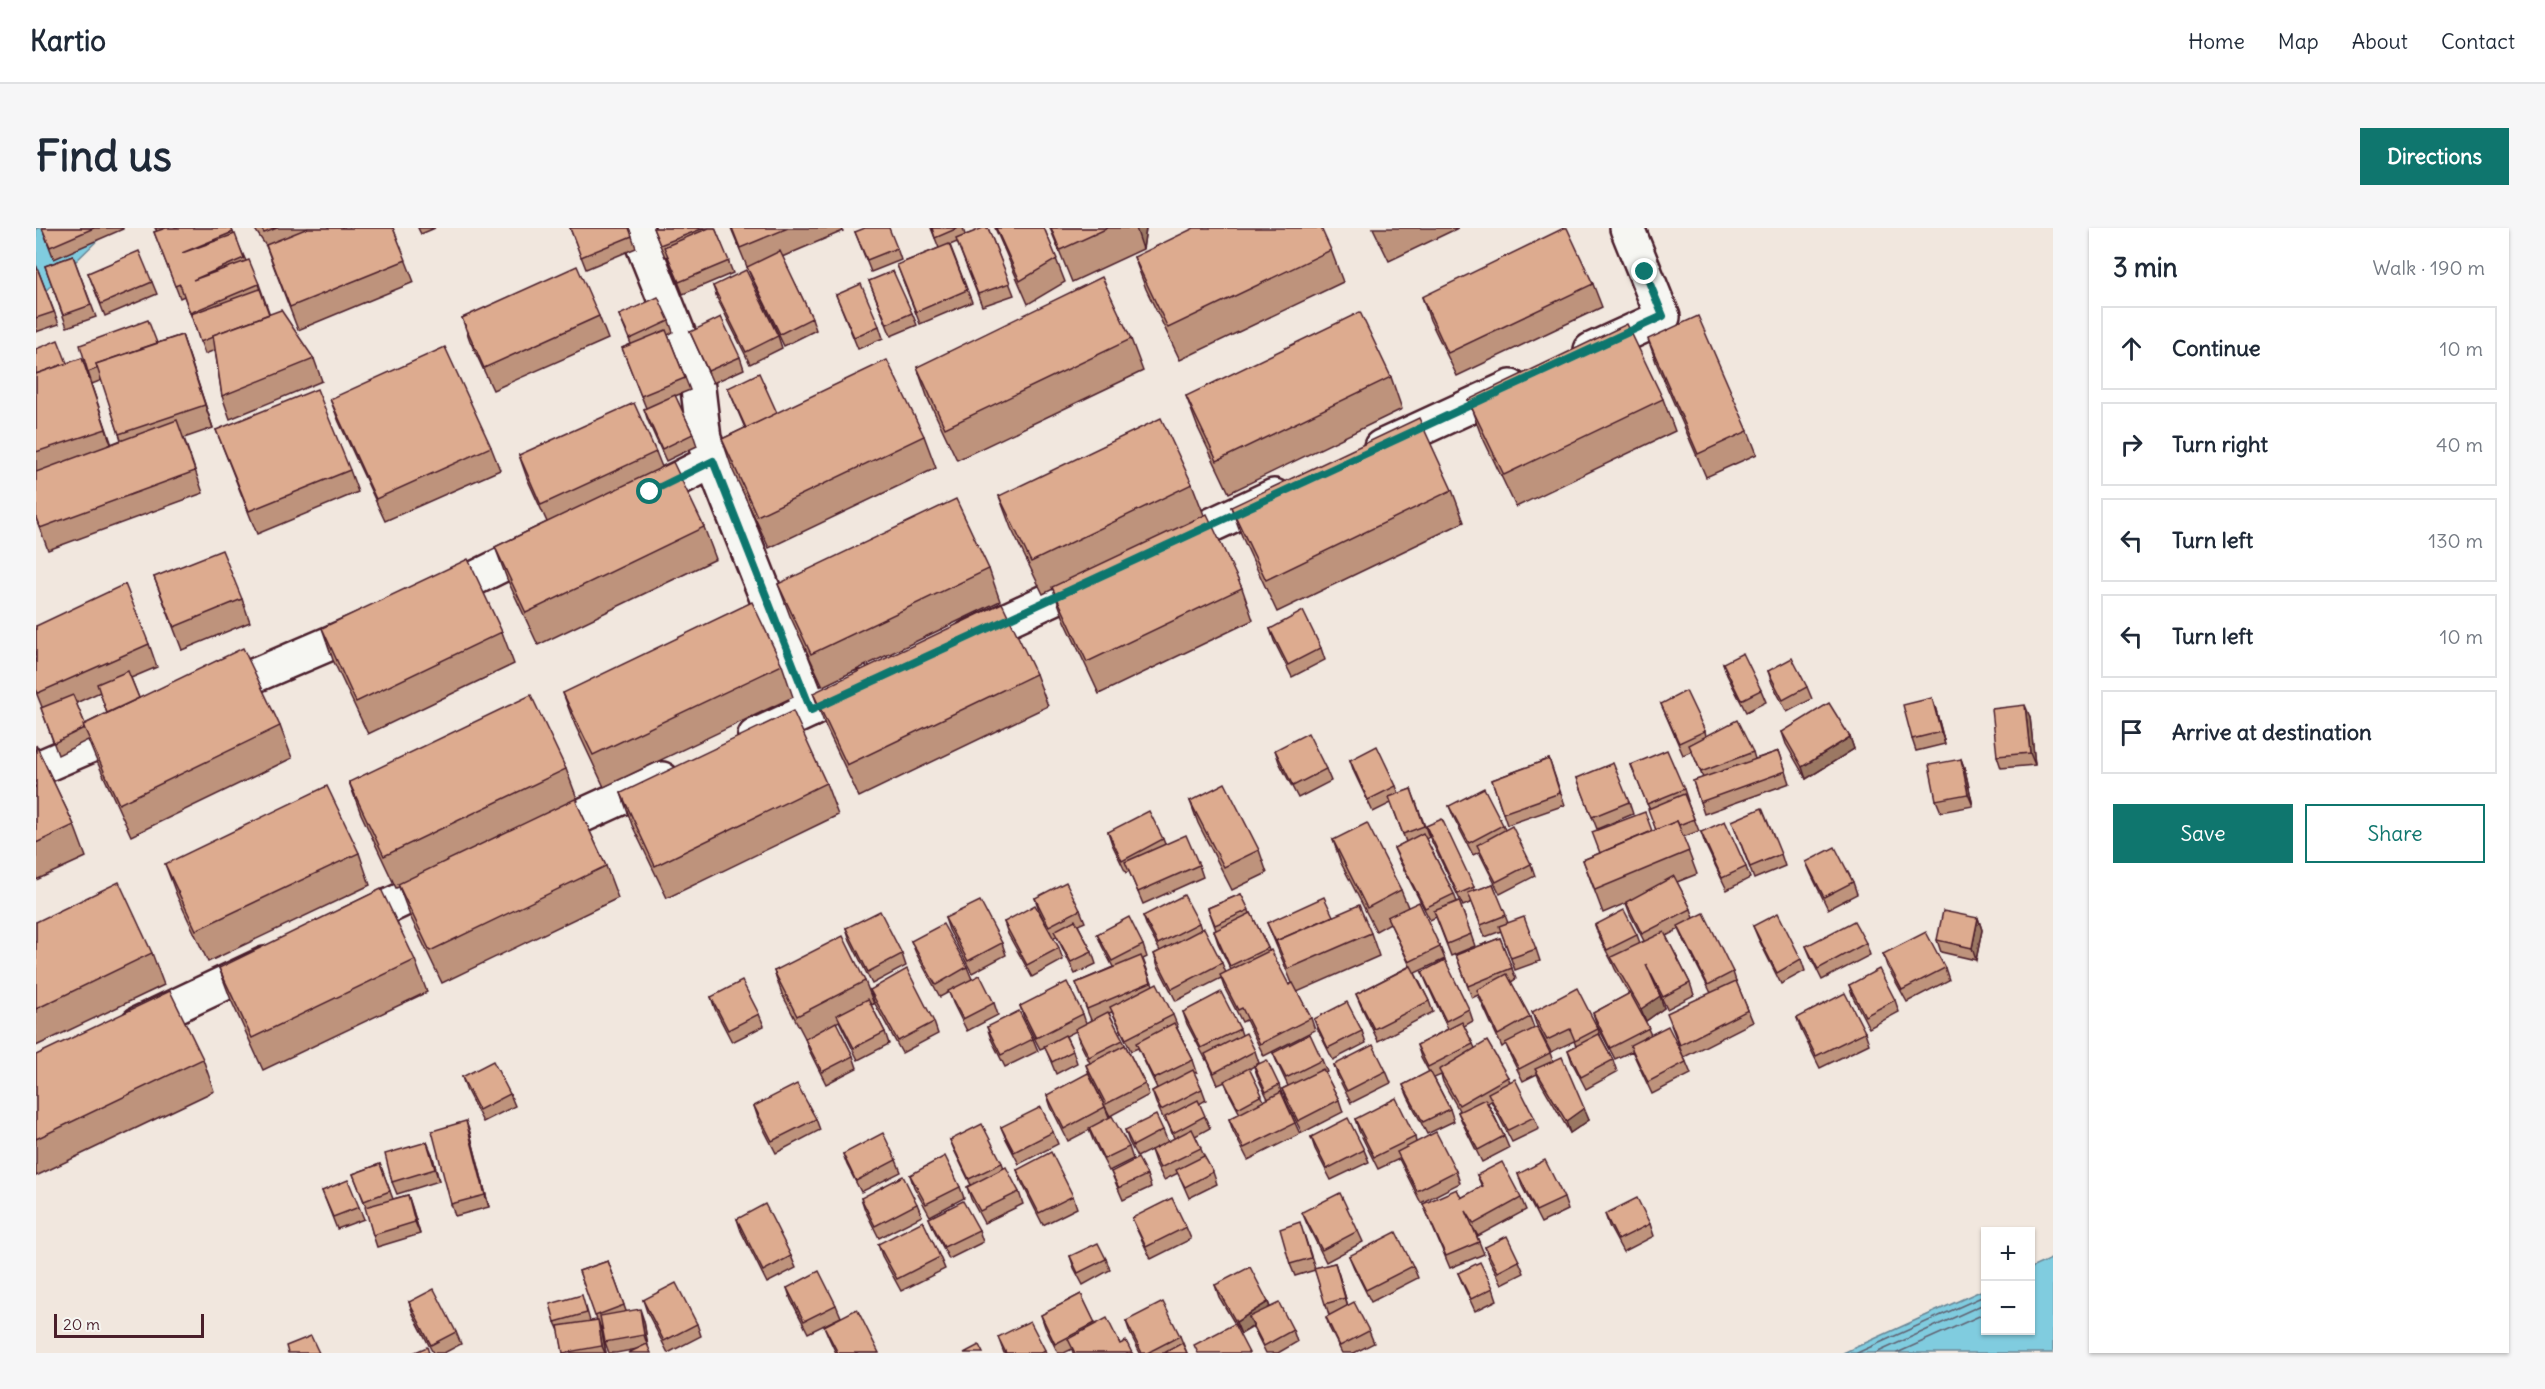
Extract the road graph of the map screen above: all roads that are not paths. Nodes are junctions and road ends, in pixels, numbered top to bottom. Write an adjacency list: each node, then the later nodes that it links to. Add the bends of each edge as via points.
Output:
1 (636, 228): 5 (street, via 697,380 705,439)
2 (1627, 228): 3 (street, via 1663,316)
3 (1566, 361)
4 (1534, 376): 6 (street)
5 (713, 461): 8 (street); 13 (street)
6 (1350, 461)
7 (1296, 486): 10 (street)
8 (618, 508)
9 (565, 534): 12 (street, via 400,613)
10 (941, 650)
11 (887, 675): 13 (street)
12 (188, 704)
13 (811, 710): 15 (street)
14 (156, 718): 17 (street)
15 (727, 748)
16 (686, 768): 18 (street)
17 (36, 769)
18 (517, 846)
19 (475, 866): 20 (street)
20 (325, 936)
21 (293, 951): 22 (street)
22 (111, 1037)

